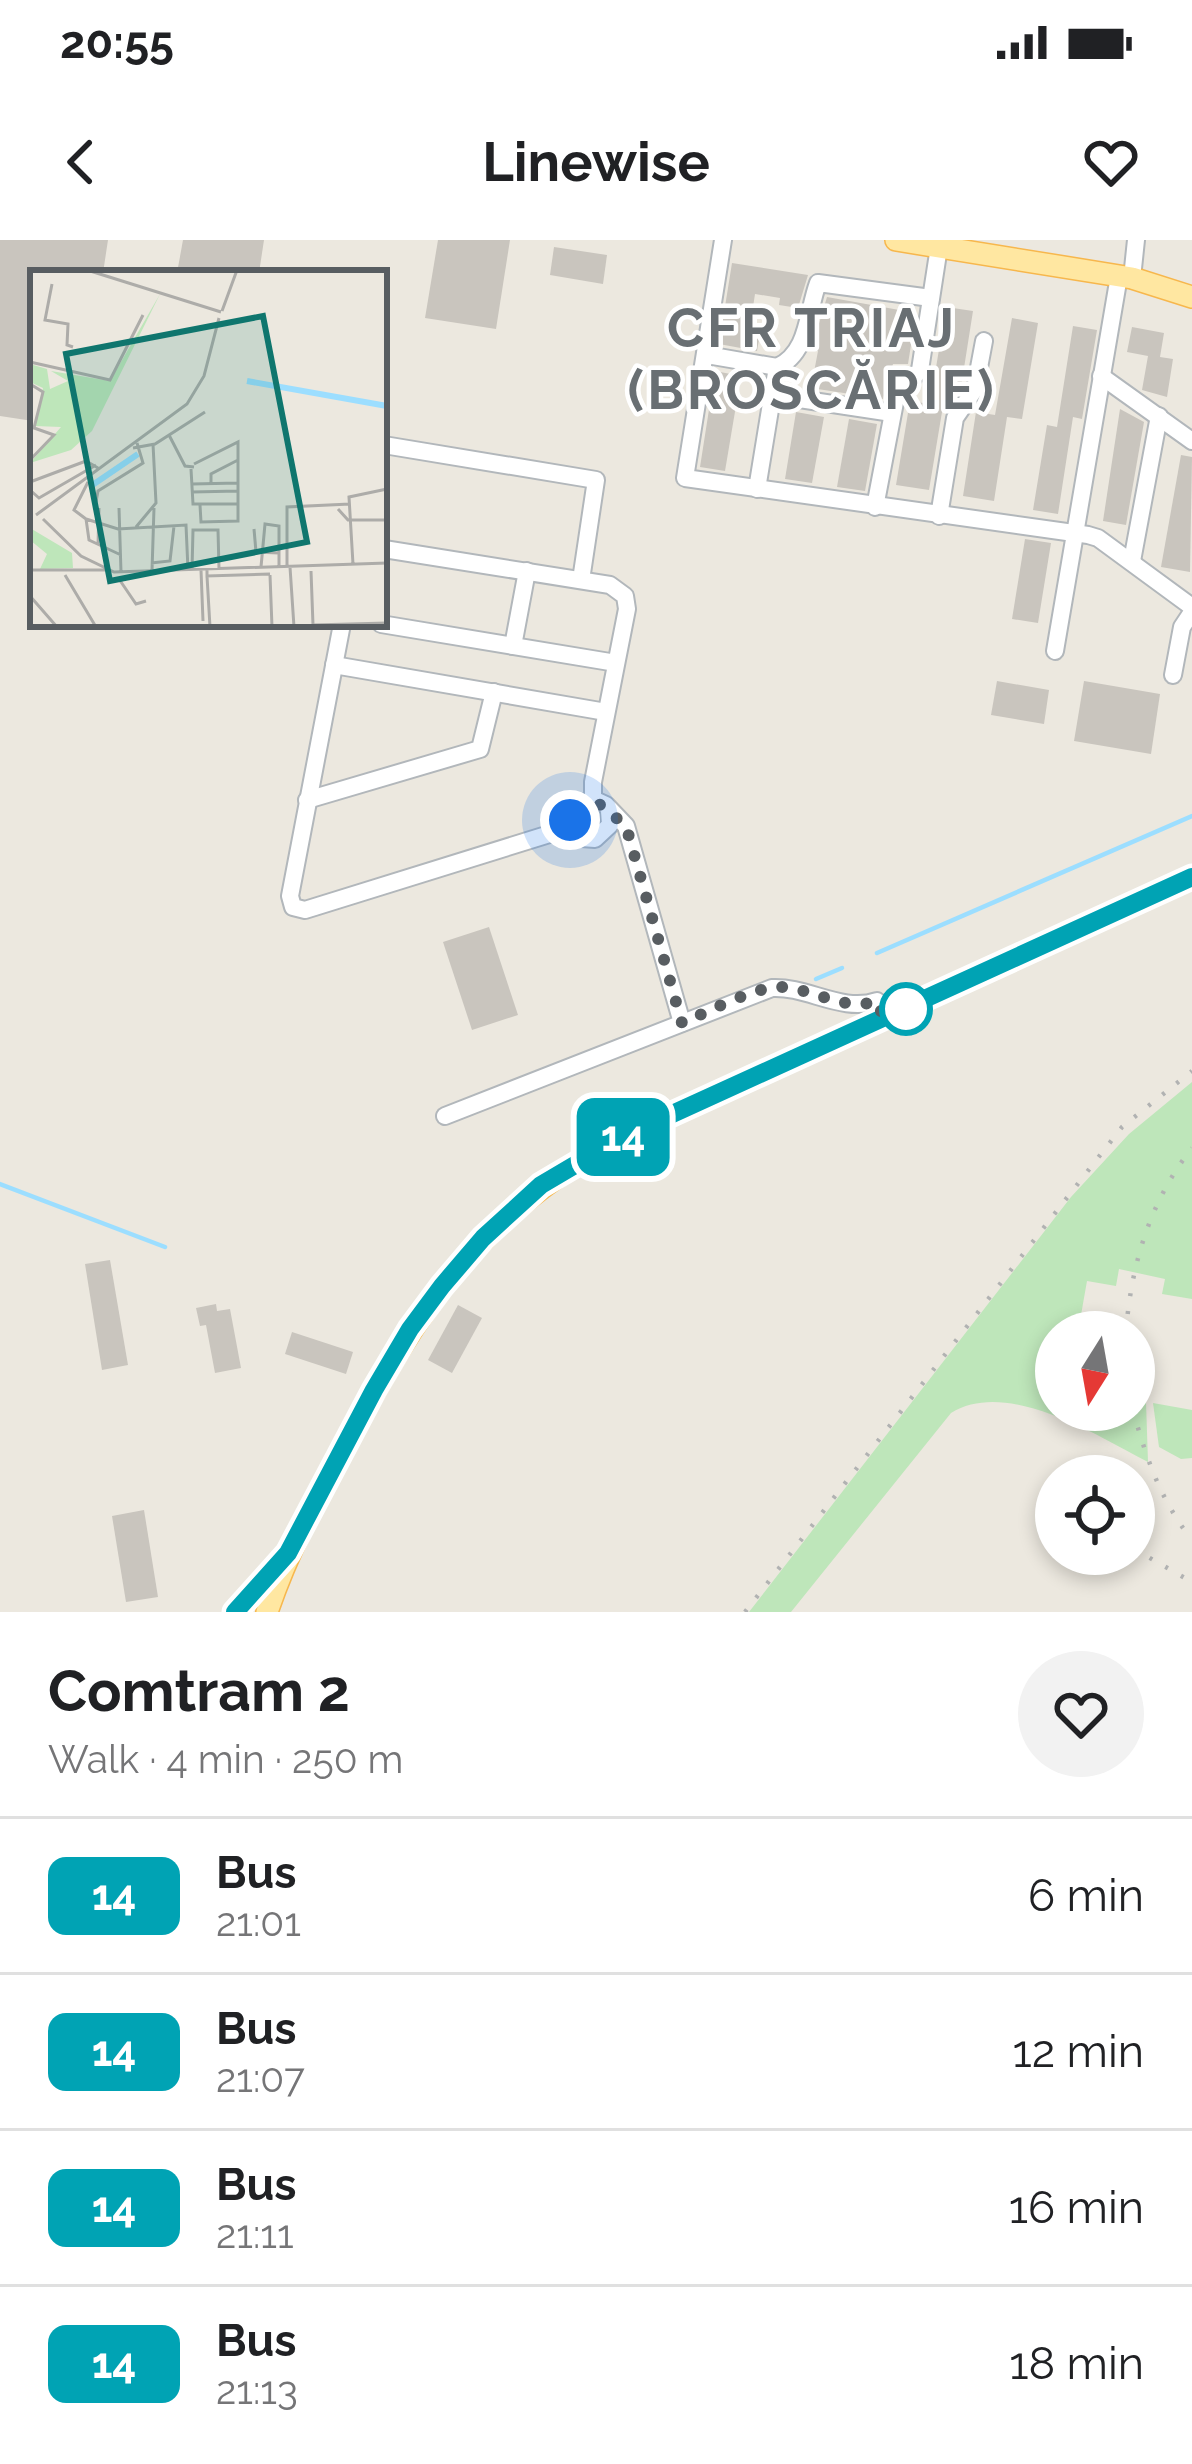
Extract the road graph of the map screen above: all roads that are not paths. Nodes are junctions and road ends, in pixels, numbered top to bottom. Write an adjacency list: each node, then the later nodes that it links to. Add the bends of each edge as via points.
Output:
1 (723, 240): 9 (street)
2 (896, 240): 4 (main road)
3 (1136, 240): 5 (street)
4 (939, 247): 5 (main road); 7 (street)
5 (1126, 277): 6 (main road); 11 (street)
6 (1192, 297)
7 (931, 298): 10 (street, via 822,282 794,356); 13 (street, via 920,370)
8 (984, 341): 19 (street, via 975,389 955,418)
9 (707, 355): 10 (street); 17 (street, via 683,473)
10 (777, 367): 12 (street)
11 (1101, 376): 14 (street); 20 (street)
12 (773, 395): 13 (street); 17 (street)
13 (892, 413): 18 (street)
14 (1159, 416): 15 (street); 22 (street)
15 (1192, 442)
16 (387, 445): 24 (street, via 596,480)
17 (757, 489): 18 (street)
18 (875, 506): 19 (street)
19 (939, 516): 20 (street)
20 (1074, 535): 22 (street, via 1098,538); 29 (street)
21 (387, 549): 23 (street)
22 (1132, 561): 25 (street)
23 (527, 572): 24 (street); 28 (street)
24 (581, 580): 30 (street, via 626,596)
25 (1192, 610): 32 (street)
26 (387, 625): 28 (street)
27 (341, 627): 31 (street)
28 (513, 646): 30 (street)
29 (1055, 651)
30 (616, 663): 34 (street)
31 (334, 665): 33 (street); 36 (street)
32 (1173, 676)
33 (494, 692): 34 (street); 36 (street, via 480,749)
34 (606, 712): 35 (street)
35 (593, 799): 37 (street); 38 (street, via 574,807)
36 (307, 800): 38 (street, via 290,896 298,910)
37 (609, 812): 38 (street, via 607,832 595,839); 41 (street, via 626,826)
38 (572, 827)
39 (1192, 877): 40 (main road)
40 (884, 1019): 41 (street, via 877,1001 849,1004 780,987); 43 (main road, via 624,1136 516,1205 410,1329)
41 (682, 1023): 42 (street)
42 (445, 1116)
43 (288, 1553): 44 (main road); 45 (main road)
44 (235, 1612)
45 (267, 1612)

